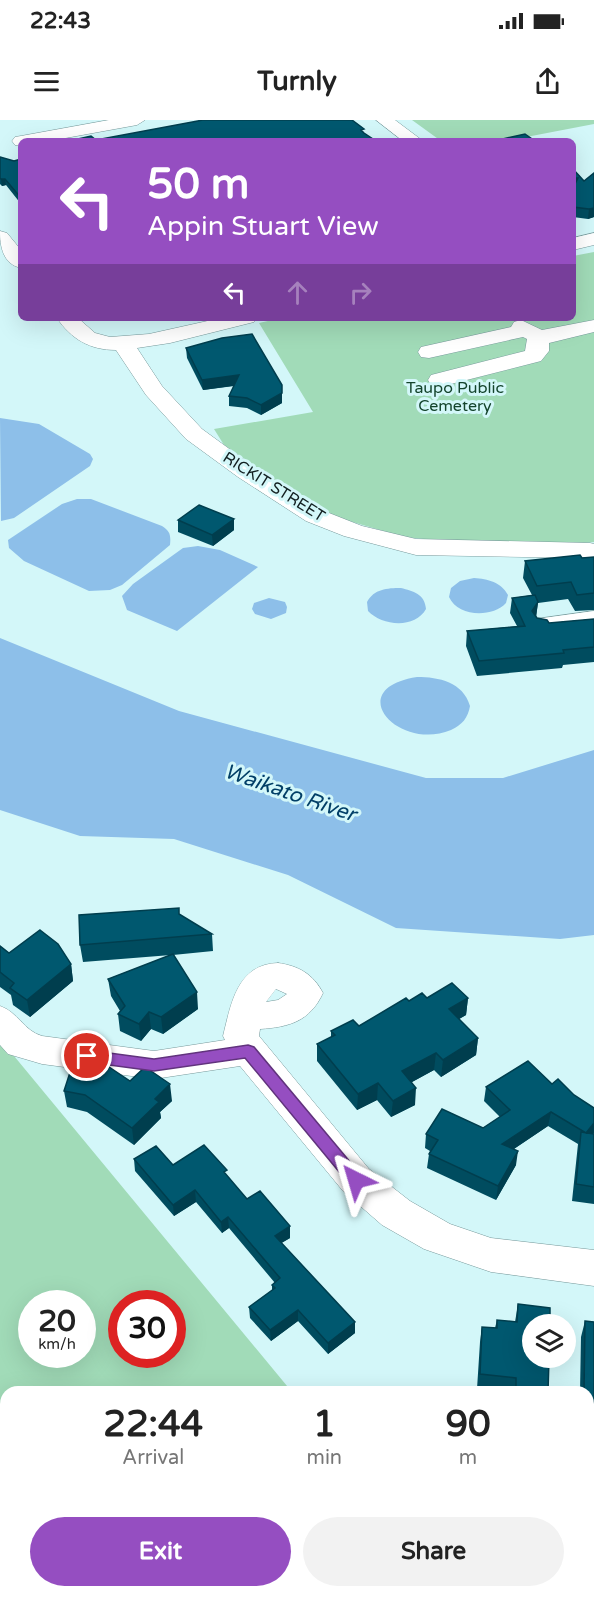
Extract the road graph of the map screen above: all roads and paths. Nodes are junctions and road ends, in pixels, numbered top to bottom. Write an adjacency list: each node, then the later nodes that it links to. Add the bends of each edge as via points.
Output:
1 (137, 120): 3 (street)
2 (384, 120): 4 (street)
3 (38, 138)
4 (410, 138)
5 (18, 142): 6 (street)
6 (0, 145)
7 (0, 237): 10 (street)
8 (594, 239): 9 (street)
9 (576, 243)
10 (18, 258)
11 (70, 321): 15 (street, via 87,338)
12 (234, 321): 15 (street)
13 (594, 326): 14 (street, via 552,336)
14 (525, 328): 16 (street); 17 (street, via 538,351 533,356)
15 (124, 345): 18 (street, RICKIT STREET, via 154,390 194,434 315,516 416,548)
16 (429, 352)
17 (439, 380)
18 (594, 554)
19 (594, 619): 20 (street)
20 (545, 625)
21 (0, 1020): 22 (street, via 20,1044 154,1065 248,1034 356,1180 396,1213 438,1237 491,1255)
22 (594, 1268)

